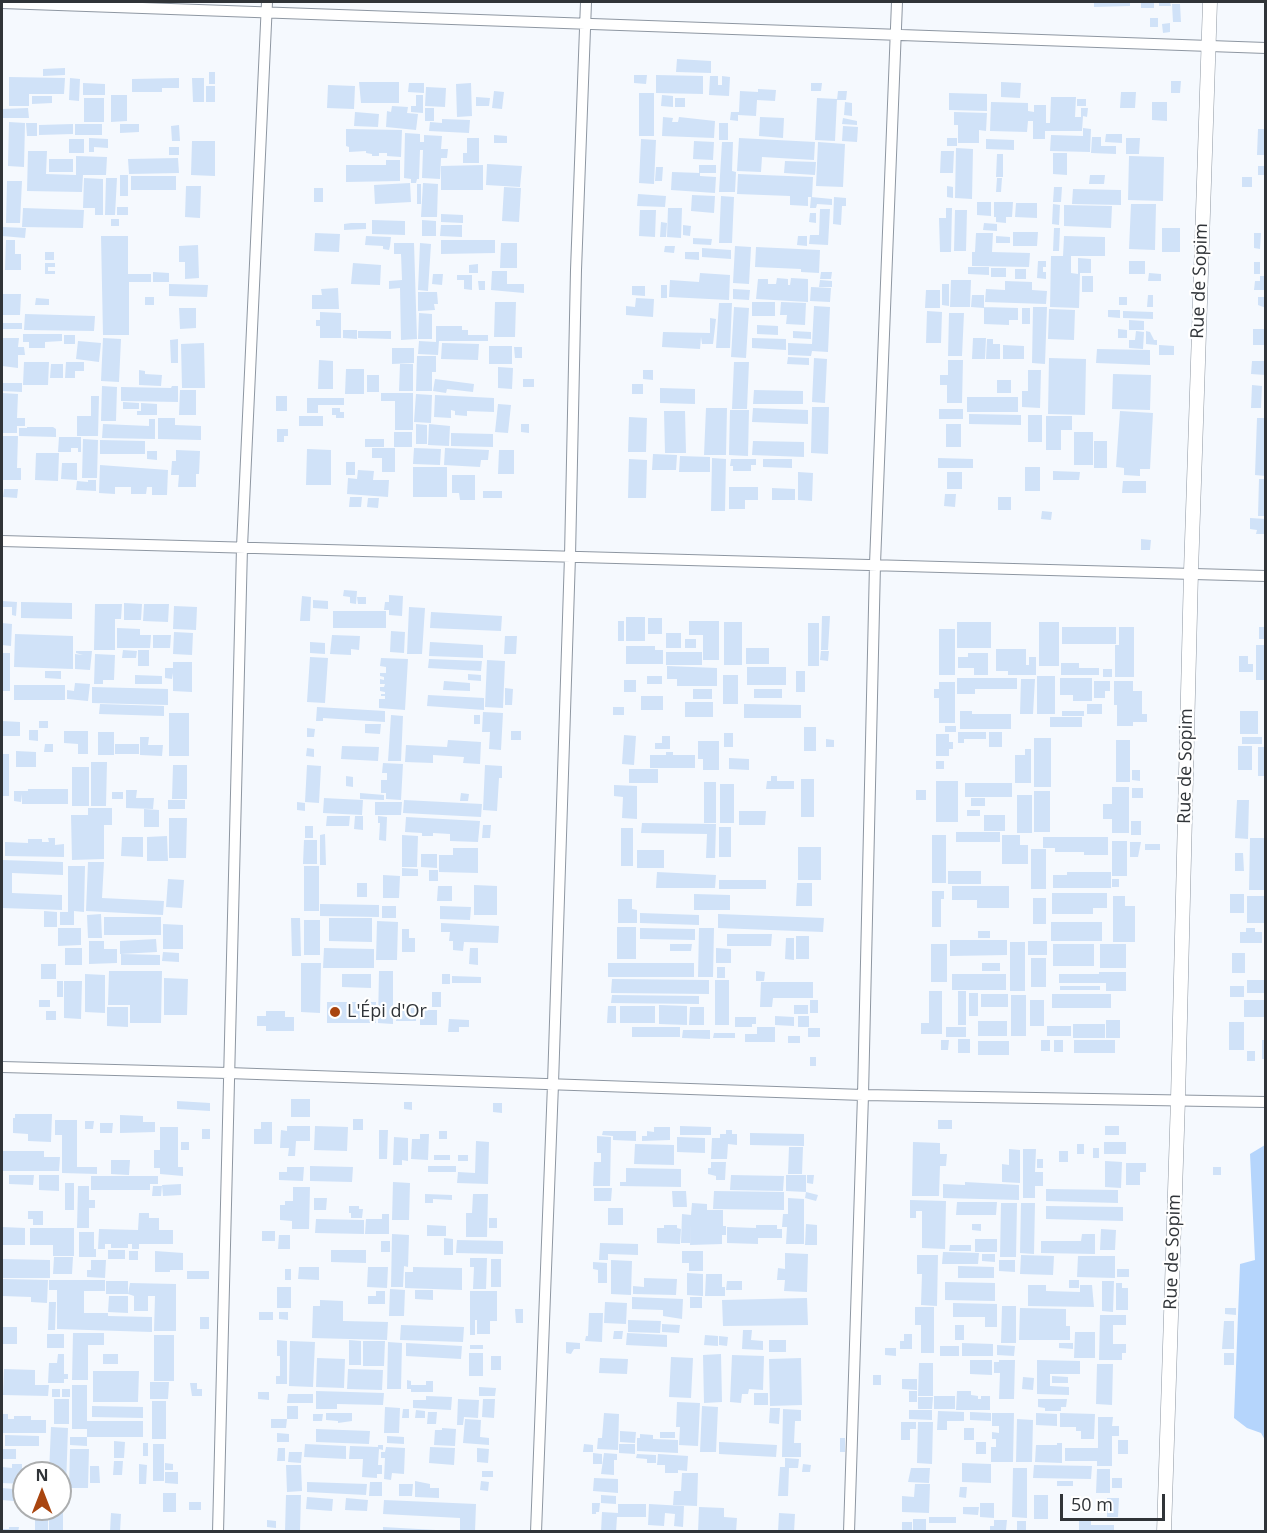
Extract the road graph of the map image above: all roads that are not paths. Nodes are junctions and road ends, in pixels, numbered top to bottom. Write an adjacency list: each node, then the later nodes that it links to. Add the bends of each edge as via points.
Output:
1 (586, 2): 6 (street)
2 (897, 2): 7 (street)
3 (1210, 2): 8 (street, Rue de Sopim)
4 (2, 3): 5 (street)
5 (267, 7): 6 (street); 11 (street)
6 (586, 24): 7 (street); 12 (street)
7 (897, 35): 8 (street); 13 (street)
8 (1208, 45): 9 (street); 14 (street, Rue de Sopim)
9 (1266, 48)
10 (2, 541): 11 (street)
11 (242, 547): 12 (street); 17 (street)
12 (570, 556): 13 (street); 18 (street)
13 (875, 564): 14 (street); 19 (street)
14 (1191, 573): 15 (street); 20 (street, Rue de Sopim)
15 (1266, 576)
16 (2, 1067): 17 (street)
17 (228, 1072): 18 (street); 22 (street)
18 (553, 1084): 19 (street); 23 (street)
19 (862, 1095): 20 (street); 24 (street)
20 (1178, 1099): 21 (street); 25 (street, Rue de Sopim)
21 (1266, 1102)
22 (218, 1532)
23 (536, 1532)
24 (849, 1532)
25 (1164, 1532)

